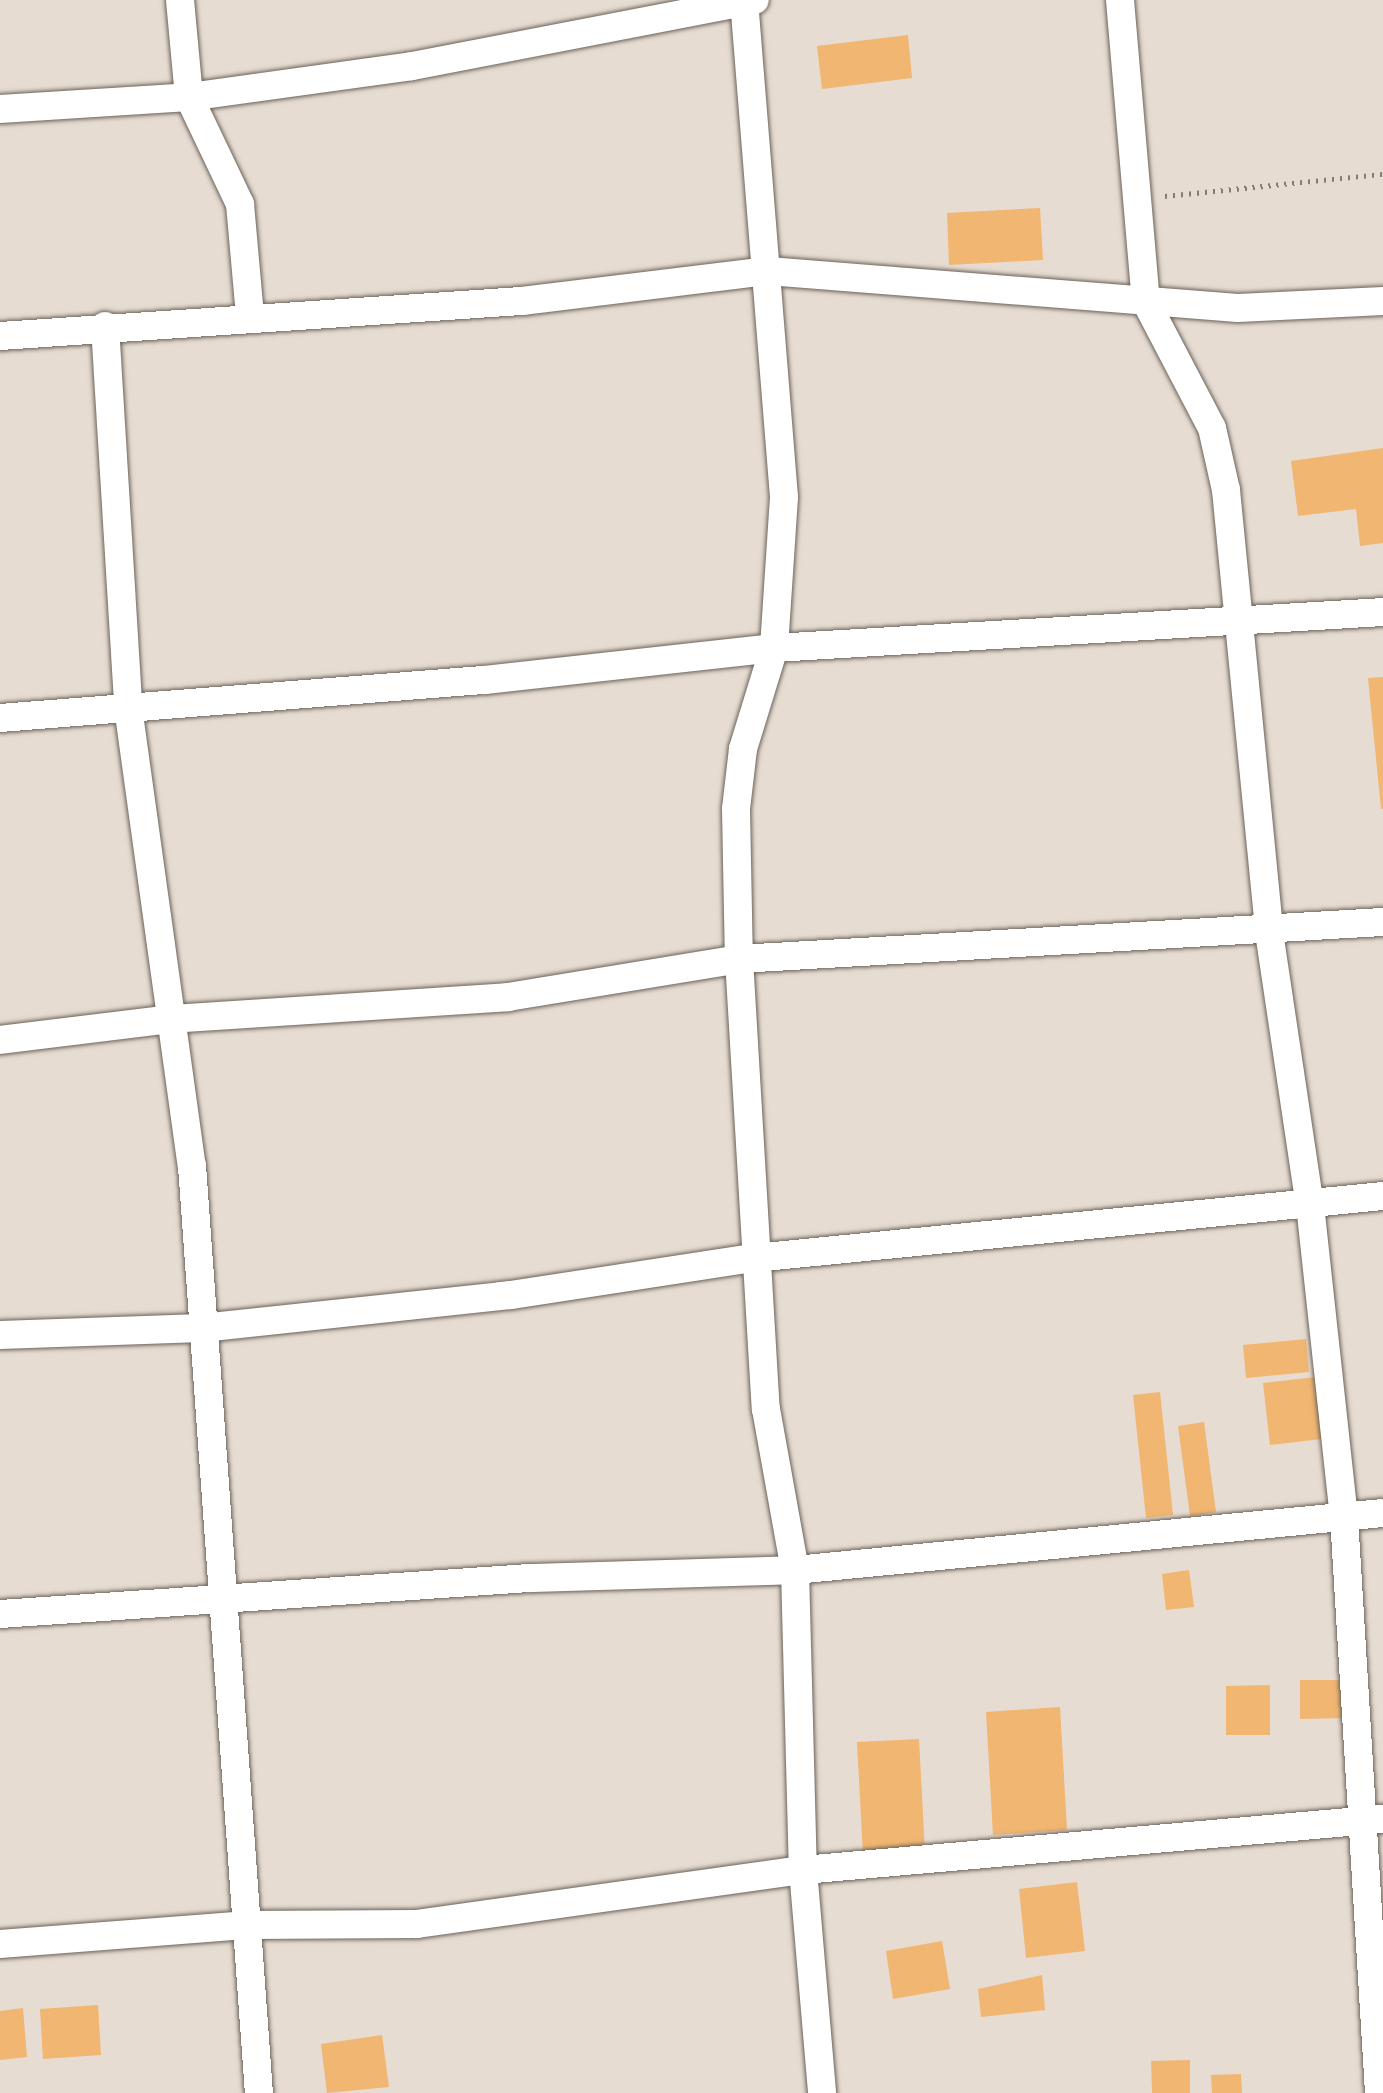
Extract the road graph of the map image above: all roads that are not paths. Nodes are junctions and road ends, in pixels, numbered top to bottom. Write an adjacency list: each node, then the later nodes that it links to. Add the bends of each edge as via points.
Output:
1 (180, 0): 4 (street)
2 (748, 0): 4 (street, via 412,66); 6 (street)
3 (1120, 0): 8 (street)
4 (189, 97): 5 (street); 9 (street, via 240,204)
5 (0, 109)
6 (768, 271): 8 (street); 9 (street, via 522,301); 14 (street, via 784,497)
7 (1383, 301): 8 (street, via 1238,308)
8 (1146, 302): 13 (street, via 1212,428 1226,490)
9 (250, 317): 10 (street)
10 (105, 326): 11 (street); 15 (street)
11 (0, 336)
12 (1383, 612): 13 (street)
13 (1238, 624): 14 (street); 18 (street)
14 (774, 648): 15 (street, via 485,680); 19 (street, via 743,749 736,809)
15 (128, 707): 16 (street); 20 (street)
16 (0, 718)
17 (1383, 922): 18 (street)
18 (1269, 932): 19 (street); 23 (street)
19 (739, 959): 20 (street, via 508,997); 24 (street)
20 (171, 1019): 21 (street); 25 (street, via 192,1166)
21 (0, 1040)
22 (1383, 1196): 23 (street)
23 (1310, 1205): 24 (street); 28 (street)
24 (754, 1258): 25 (street, via 511,1295); 29 (street, via 766,1409)
25 (202, 1328): 26 (street); 30 (street)
26 (0, 1335)
27 (1383, 1513): 28 (street)
28 (1344, 1517): 29 (street); 32 (street)
29 (795, 1570): 30 (street, via 530,1578); 33 (street)
30 (223, 1603): 31 (street); 34 (street)
31 (0, 1614)
32 (1370, 1821): 33 (street); 38 (street)
33 (803, 1870): 34 (street, via 417,1924); 37 (street)
34 (245, 1925): 35 (street); 36 (street)
35 (0, 1944)
36 (259, 2093)
37 (822, 2093)
38 (1379, 2093)

